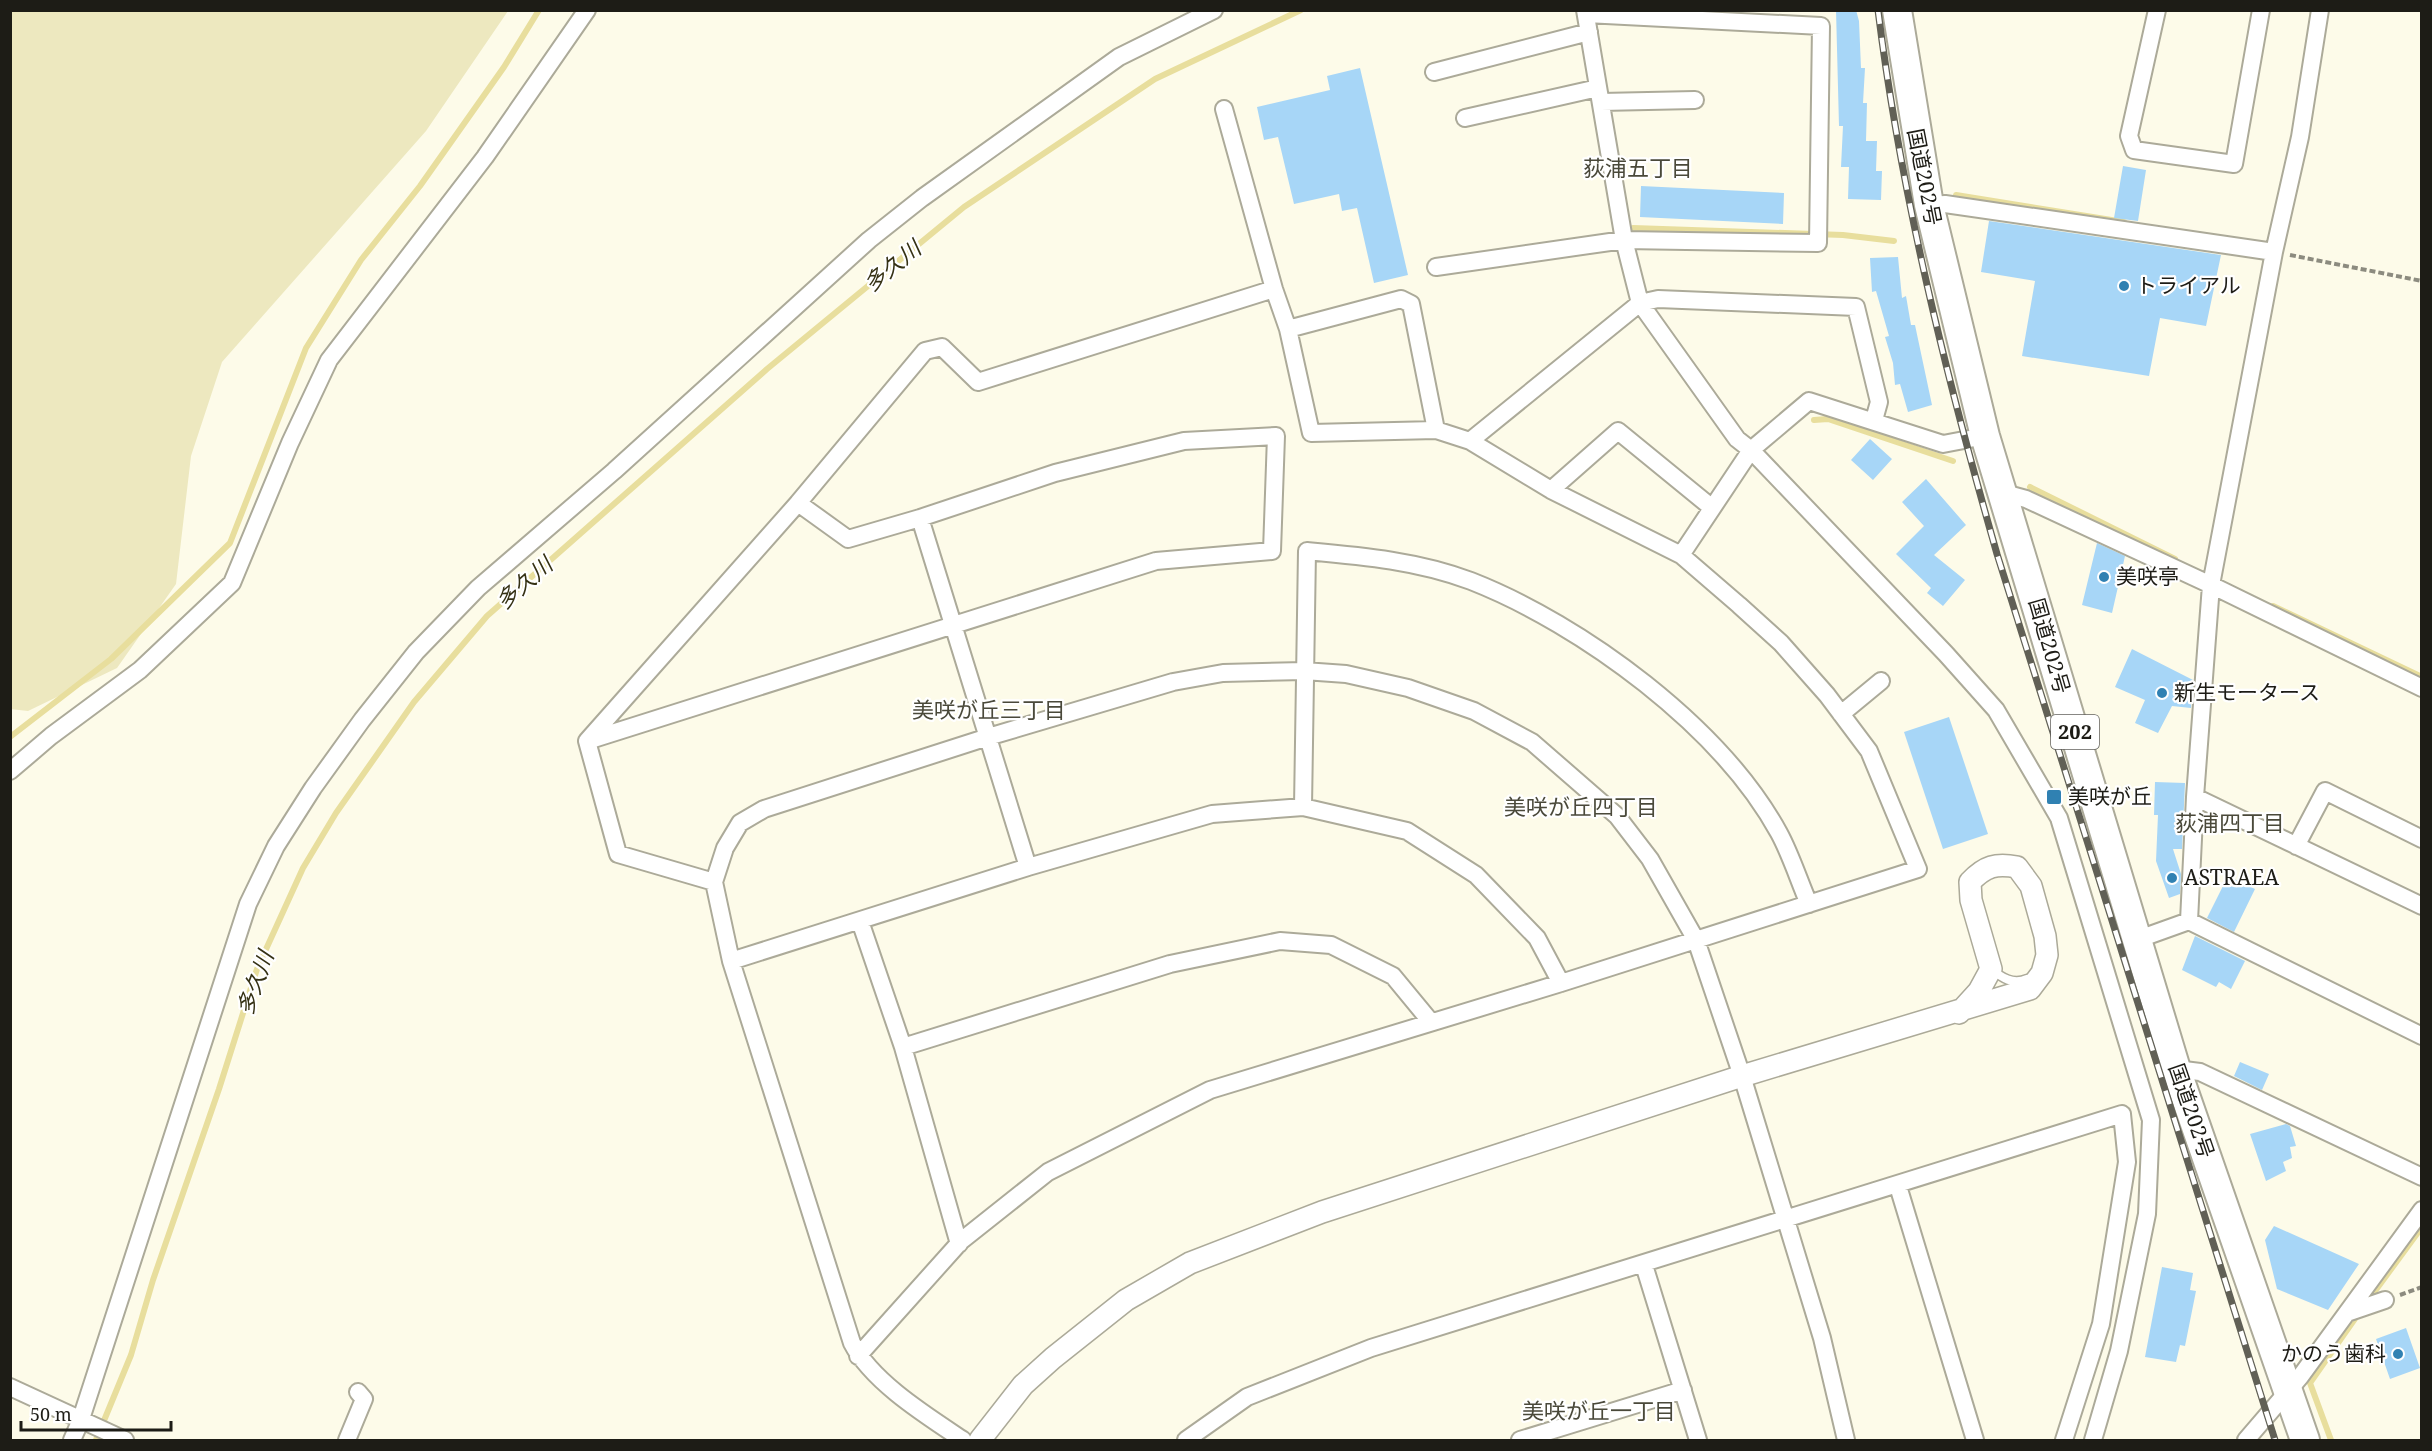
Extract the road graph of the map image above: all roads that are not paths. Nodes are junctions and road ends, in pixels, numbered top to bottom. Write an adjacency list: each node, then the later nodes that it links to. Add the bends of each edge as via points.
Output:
1 (587, 10): 40 (street, via 485,157 329,360 232,584 140,670)
2 (1214, 10): 76 (street, via 1119,57 869,240 614,471 478,588 416,652 313,788 276,846 248,903)
3 (1897, 10): 14 (highway, 国道202号 / 202)
4 (2157, 10): 5 (street, via 2129,136 2134,150 2234,164)
5 (2261, 10)
6 (2320, 10): 16 (street, via 2300,137)
7 (1586, 12): 8 (street); 15 (street, via 1821,26 1818,243)
8 (1589, 32): 9 (street); 10 (street)
9 (1434, 72)
10 (1600, 95): 11 (street); 13 (street); 15 (street)
11 (1695, 100)
12 (1224, 109): 18 (street)
13 (1465, 118)
14 (1929, 205): 16 (street, via 1945,204); 23 (highway, 国道202号 / 202)
15 (1624, 240): 17 (street); 19 (street)
16 (2274, 252): 32 (street)
17 (1436, 267)
18 (1274, 289): 20 (street); 28 (street, via 978,382 942,347 926,351)
19 (1640, 303): 21 (street, via 1658,298 1856,307 1879,402); 24 (street); 25 (street, via 1737,439)
20 (1288, 329): 22 (street, via 1311,434); 22 (street, via 1401,299 1411,304)
21 (1874, 420): 23 (street, via 1943,444); 25 (street, via 1809,401)
22 (1436, 430): 24 (street)
23 (1986, 435): 27 (highway, 国道202号 / 202)
24 (1470, 441): 26 (street)
25 (1751, 450): 29 (street); 88 (street, via 1996,710 2059,818 2151,1120 2147,1214 2119,1351)
26 (1551, 490): 29 (street, via 1618,431); 31 (street)
27 (2004, 493): 32 (street); 52 (highway, 国道202号 / 202)
28 (798, 503): 30 (street, via 848,539); 39 (street)
29 (1711, 507): 31 (street)
30 (920, 518): 33 (street); 33 (street, via 1055,473 1184,441 1275,436 1272,551 1156,561)
31 (1681, 555): 37 (street, via 1781,643)
32 (2212, 578): 36 (street); 41 (street)
33 (955, 626): 38 (street); 39 (street)
34 (1304, 671): 38 (street, via 1223,673 1173,682); 42 (street); 47 (street, via 1307,551 1389,558 1470,581 1545,616 1611,657 1732,765 1779,833); 51 (street, via 1346,674 1408,688 1473,711 1532,742 1617,816 1650,859)
35 (1881, 681): 37 (street)
36 (2421, 688)
37 (1841, 714): 47 (street, via 1869,751 1918,869)
38 (988, 737): 45 (street); 46 (street, via 764,809 740,823 725,848)
39 (587, 741): 46 (street, via 618,854)
40 (10, 771)
41 (2195, 797): 44 (street); 50 (street)
42 (1303, 807): 45 (street, via 1212,814); 56 (street, via 1407,831 1476,875 1537,938)
43 (2421, 839): 44 (street, via 2325,791)
44 (2296, 846): 48 (street)
45 (1028, 867): 49 (street)
46 (714, 882): 53 (street)
47 (1809, 904): 51 (street)
48 (2421, 905)
49 (860, 921): 53 (street); 60 (street)
50 (2189, 921): 52 (street); 59 (street)
51 (1696, 940): 56 (street); 62 (street)
52 (2136, 940): 61 (highway, 国道202号 / 202)
53 (731, 961): 71 (street)
54 (1991, 969): 55 (lane, via 2003,979 2020,982); 55 (street, via 1971,900 1970,882 1983,868 2001,864 2017,867 2031,886 2046,936 2047,955); 57 (street, via 1979,991)
55 (2042, 973): 57 (street, via 2030,989)
56 (1561, 983): 58 (street)
57 (1959, 1012): 62 (street)
58 (1431, 1022): 60 (street, via 1393,976 1331,945 1280,941 1170,964); 67 (street, via 1210,1090 1048,1172)
59 (2421, 1036)
60 (903, 1047): 67 (street)
61 (2176, 1069): 63 (street, via 2200,1072); 74 (highway, 国道202号 / 202)
62 (1742, 1076): 66 (street); 81 (street, via 1322,1212 1190,1263 1126,1300 1053,1358 1023,1385)
63 (2421, 1177)
64 (1898, 1186): 66 (street); 86 (street); 87 (street, via 2122,1114 2127,1162 2101,1324)
65 (2421, 1210): 70 (street)
66 (1786, 1221): 68 (street); 85 (street, via 1822,1338)
67 (959, 1244): 71 (street)
68 (1644, 1264): 73 (street); 82 (street, via 1371,1348 1246,1397)
69 (2385, 1300): 70 (street)
70 (2346, 1313): 74 (street)
71 (858, 1356): 80 (street, via 918,1410)
72 (10, 1387): 76 (street)
73 (1683, 1390): 83 (street); 84 (street)
74 (2289, 1391): 89 (street); 90 (highway, 国道202号 / 202)
75 (358, 1392): 79 (street, via 364,1399 362,1408)
76 (83, 1423): 77 (street); 78 (street)
77 (72, 1440)
78 (125, 1440)
79 (347, 1440)
80 (963, 1440)
81 (980, 1440)
82 (1186, 1440)
83 (1520, 1440)
84 (1698, 1440)
85 (1846, 1440)
86 (1975, 1440)
87 (2064, 1440)
88 (2093, 1440)
89 (2246, 1440)
90 (2305, 1440)

